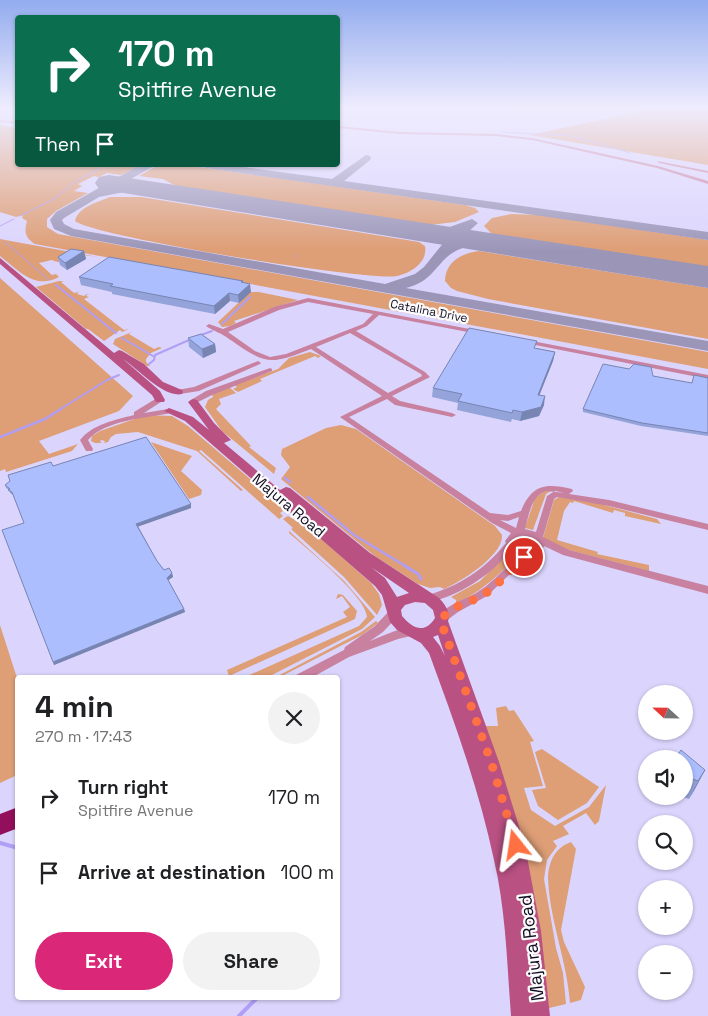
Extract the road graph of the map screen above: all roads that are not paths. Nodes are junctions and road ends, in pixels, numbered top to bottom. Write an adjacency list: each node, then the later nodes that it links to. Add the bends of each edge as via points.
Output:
1 (610, 156): 4 (street)
2 (634, 156): 3 (street)
3 (708, 172)
4 (708, 183)
5 (0, 260): 12 (main road)
6 (377, 314): 8 (street, via 368,324); 9 (street, Catalina Drive, via 304,301); 10 (street, Catalina Drive)
7 (209, 326): 9 (street)
8 (351, 331): 13 (street); 21 (street, via 426,376)
9 (222, 332): 14 (street)
10 (488, 334)
11 (517, 340): 19 (street)
12 (101, 344): 20 (main road, via 137,364 160,384); 22 (main road)
13 (312, 347): 15 (street); 21 (street)
14 (254, 354): 16 (street); 17 (street)
15 (288, 356): 16 (street); 18 (street)
16 (269, 359): 17 (street); 18 (street, via 278,361)
17 (258, 363): 18 (street, via 260,368); 20 (street, via 196,389)
18 (276, 367): 23 (street)
19 (708, 377)
20 (179, 392): 22 (main road); 23 (main road, Majura Road, via 191,396)
21 (388, 396): 25 (street, via 398,403); 30 (street, via 344,417)
22 (160, 400): 24 (main road, via 160,407); 26 (street)
23 (193, 402): 24 (main road, via 184,409); 39 (main road, Majura Road, via 226,441 365,556)
24 (169, 411): 26 (street); 40 (main road, Majura Road, via 189,419 380,582 389,594)
25 (452, 415)
26 (123, 421): 27 (street, via 88,434 84,441)
27 (89, 448)
28 (609, 503): 29 (street, via 545,487 533,494); 32 (street); 34 (street, via 554,494)
29 (526, 512): 30 (street, via 505,518); 33 (street)
30 (484, 514): 31 (street)
31 (495, 521): 33 (street); 35 (street)
32 (708, 527)
33 (519, 533): 34 (street, via 529,533); 35 (street, via 512,536)
34 (538, 539): 36 (street, via 539,548); 37 (street)
35 (510, 542): 36 (street, via 519,551); 39 (street, via 469,583)
36 (532, 552): 37 (street); 41 (street, via 484,594 454,609)
37 (566, 552): 38 (street)
38 (708, 590)
39 (427, 598): 40 (main road, via 405,599); 41 (main road, via 439,607)
40 (394, 612): 42 (main road, via 398,624); 43 (street, via 382,627)
41 (442, 620): 42 (main road, via 430,631); 48 (main road, Majura Road, via 516,845 529,913)
42 (412, 632): 43 (street); 47 (main road, Majura Road, via 430,642 437,654 464,724 488,802 504,861 513,913)
43 (345, 654): 44 (street)
44 (306, 675)
45 (15, 819): 46 (highway)
46 (0, 825)
47 (522, 1016)
48 (539, 1016)

